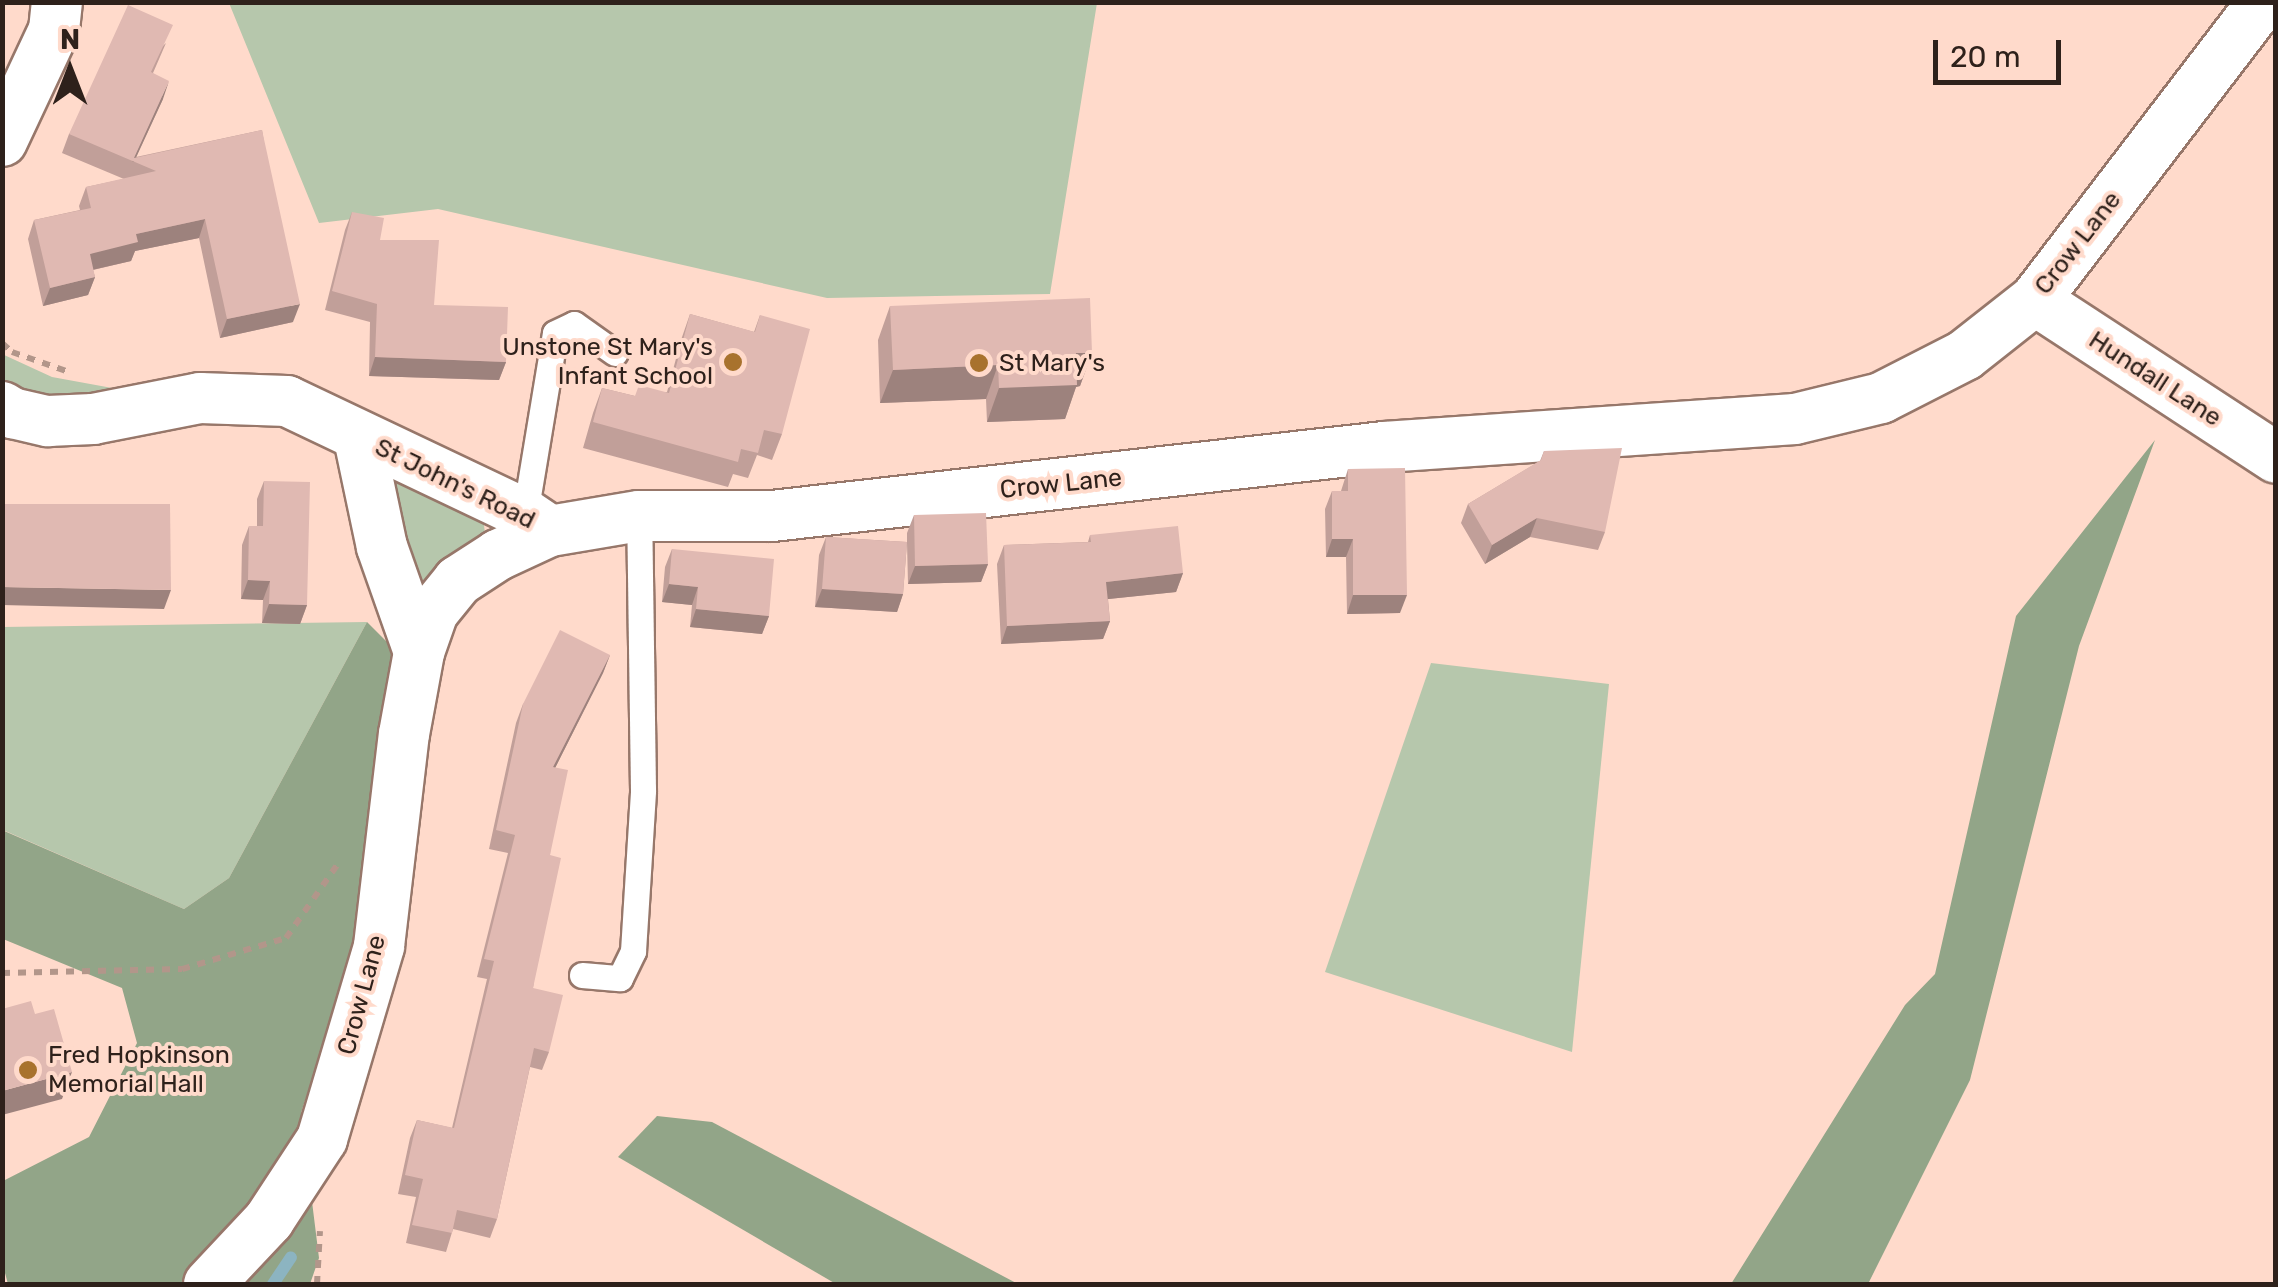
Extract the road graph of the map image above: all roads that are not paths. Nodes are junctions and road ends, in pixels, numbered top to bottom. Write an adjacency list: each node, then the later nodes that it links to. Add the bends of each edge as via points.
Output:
1 (56, 2): 3 (street, via 54,30)
2 (2263, 2): 4 (street, Crow Lane)
3 (2, 140)
4 (2035, 300): 8 (street, Hundall Lane); 9 (street, Crow Lane, via 1966,356 1881,398 1794,419 1384,447 772,516)
5 (615, 353): 10 (lane, via 574,324 556,333)
6 (2, 407): 7 (street, St John's Road, via 48,421 200,398 287,401)
7 (359, 438): 10 (street, St John's Road); 11 (street, St John's Road, via 382,548)
8 (2276, 458)
9 (639, 516): 10 (street, Crow Lane); 12 (lane, via 643,790 633,951 620,978)
10 (537, 523): 11 (street, Crow Lane, via 458,580 433,612)
11 (419, 652): 13 (street, Crow Lane, via 379,946 322,1139 269,1220)
12 (582, 975)
13 (209, 1284)

